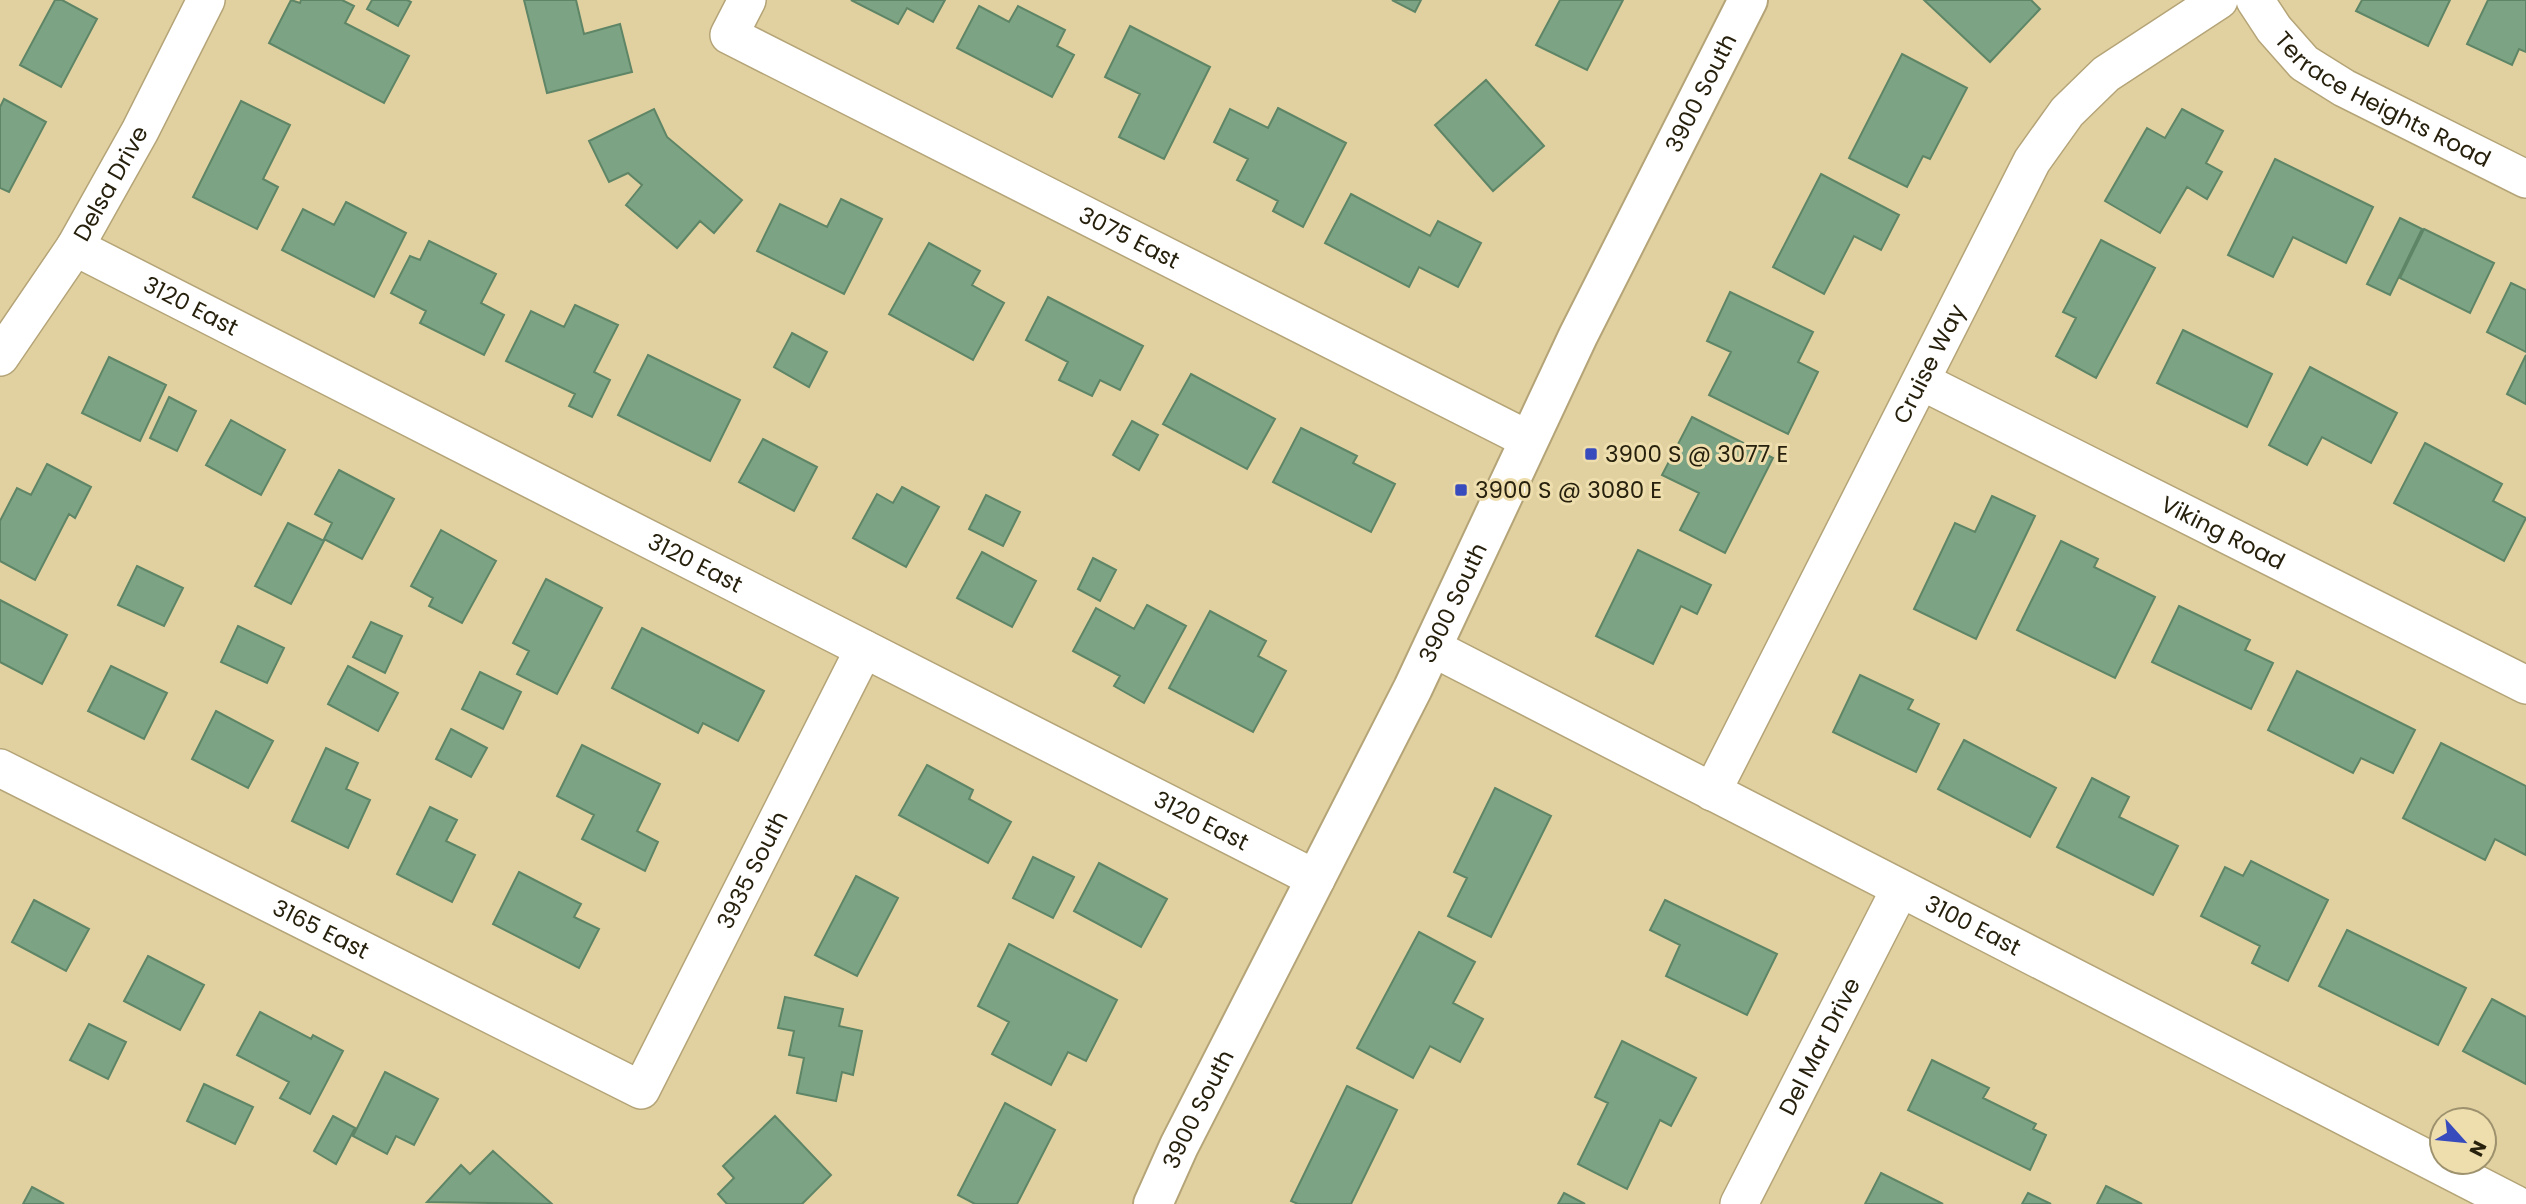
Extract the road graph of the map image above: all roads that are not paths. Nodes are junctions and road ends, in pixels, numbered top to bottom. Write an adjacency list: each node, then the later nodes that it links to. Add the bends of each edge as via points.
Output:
1 (206, 0): 7 (street, Delsa Drive)
2 (747, 0): 10 (street, 3075 East, via 729,35)
3 (1748, 0): 10 (main road, 3900 South)
4 (2219, 0): 9 (street, Cruise Way, via 2106,74 2067,112 2032,161)
5 (2255, 0): 6 (street, Terrace Heights Road, via 2304,64)
6 (2526, 179)
7 (75, 247): 8 (street, Delsa Drive); 12 (street, 3120 East)
8 (0, 357)
9 (1921, 381): 13 (street, Viking Road); 15 (street, Cruise Way)
10 (1529, 440): 11 (main road, 3900 South)
11 (1433, 648): 15 (street, 3100 East); 16 (main road, 3900 South)
12 (864, 649): 16 (street, 3120 East); 18 (street, 3935 South)
13 (2526, 685)
14 (0, 768): 18 (street, 3165 East)
15 (1712, 792): 17 (street, 3100 East)
16 (1316, 878): 19 (main road, 3900 South)
17 (1900, 889): 20 (street, Del Mar Drive); 21 (street, 3100 East)
18 (641, 1090)
19 (1153, 1204)
20 (1739, 1204)
21 (2515, 1204)

